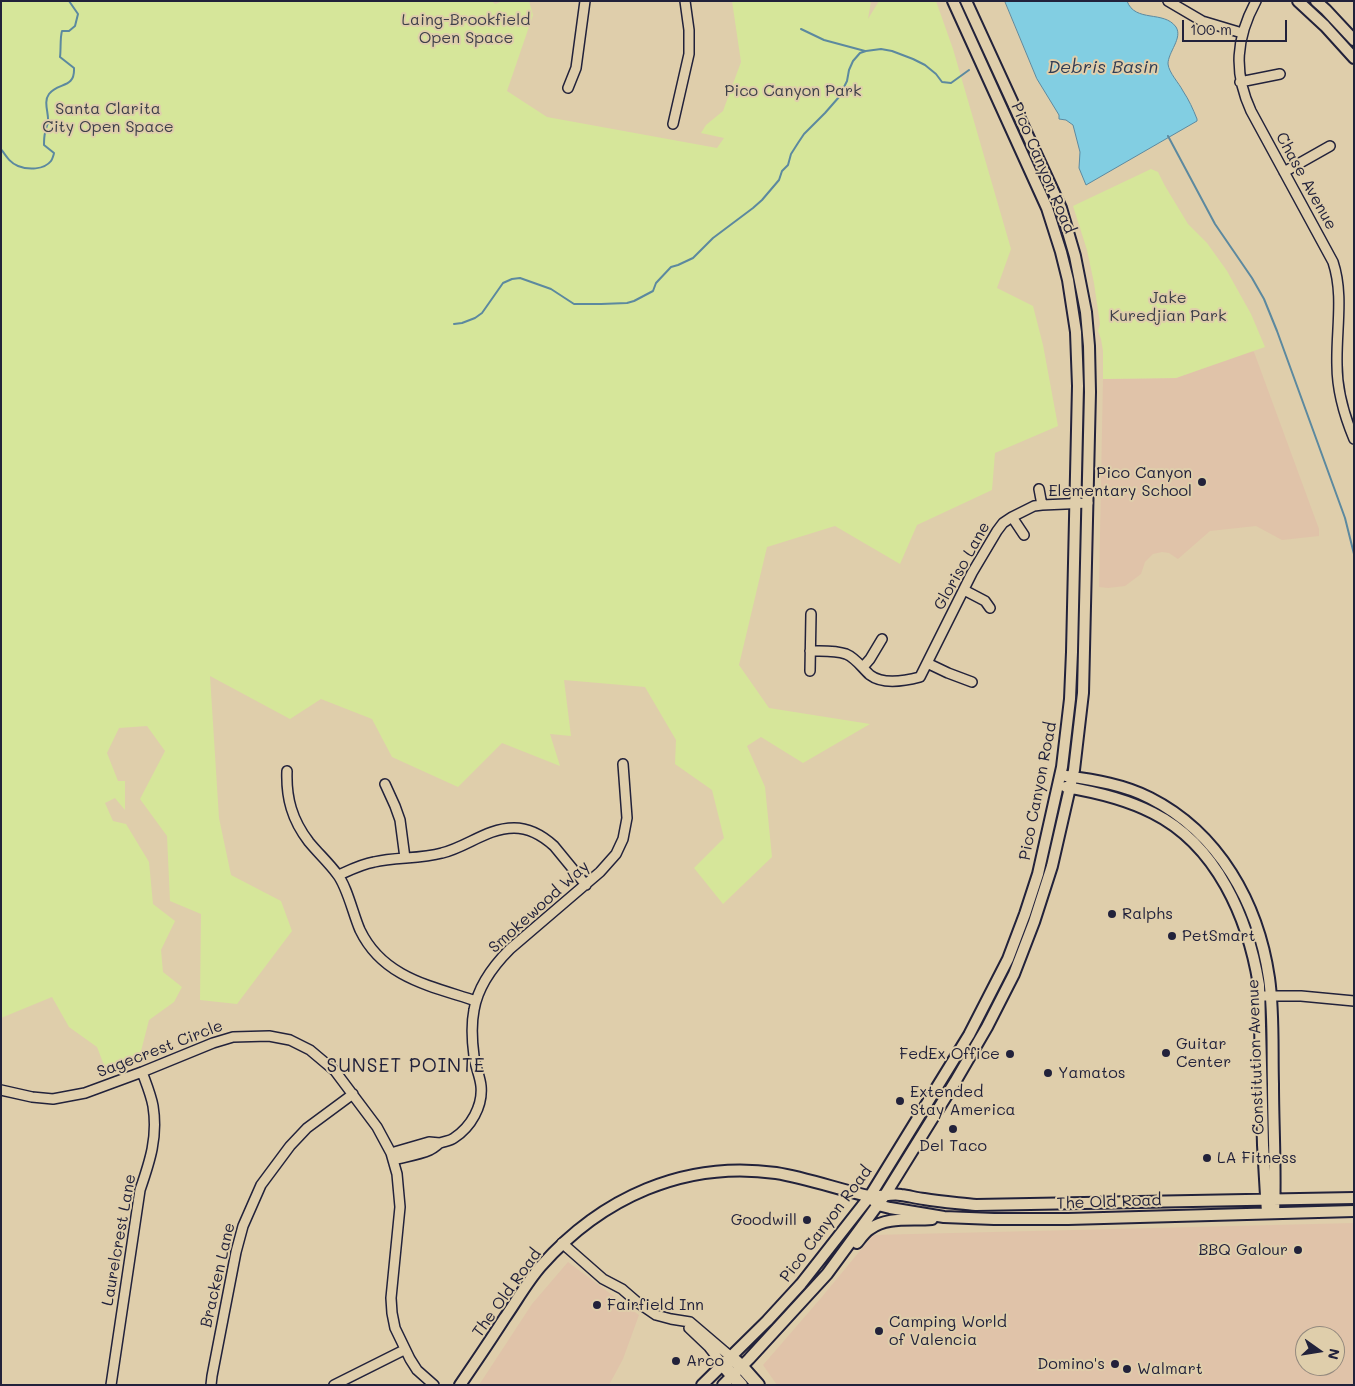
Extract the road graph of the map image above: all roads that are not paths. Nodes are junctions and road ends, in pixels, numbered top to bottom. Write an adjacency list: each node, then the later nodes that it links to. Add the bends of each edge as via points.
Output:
1 (585, 1): 14 (street, via 576,68)
2 (685, 1): 15 (street, via 689,54)
3 (953, 1): 21 (main road, Pico Canyon Road, via 1047,208 1068,280 1076,332 1078,386)
4 (966, 1): 20 (main road, Pico Canyon Road, via 1055,193 1082,284 1089,346)
5 (1168, 1): 9 (street, via 1202,21)
6 (1256, 1): 9 (street, Chase Avenue)
7 (1298, 1): 11 (main road)
8 (1316, 1): 10 (main road)
9 (1242, 33): 13 (street, Chase Avenue, via 1238,57)
10 (1354, 40)
11 (1354, 58)
12 (1280, 74): 13 (street)
13 (1240, 82): 17 (street, Chase Avenue, via 1250,111)
14 (568, 88)
15 (672, 124)
16 (1330, 146): 17 (street)
17 (1284, 172): 18 (street, Chase Avenue, via 1328,251 1336,273 1339,297 1338,378 1343,408)
18 (1354, 439)
19 (1039, 489): 22 (street)
20 (1088, 503): 21 (street, Gloriso Lane); 37 (main road, Pico Canyon Road, via 1082,694)
21 (1076, 504): 22 (street, Gloriso Lane); 36 (main road, Pico Canyon Road, via 1070,699)
22 (1042, 505): 23 (street, Gloriso Lane)
23 (1012, 517): 24 (street); 25 (street, Gloriso Lane, via 997,531)
24 (1024, 535)
25 (964, 590): 26 (street, via 985,601); 30 (street, Gloriso Lane)
26 (990, 608)
27 (811, 614): 29 (street)
28 (882, 639): 31 (street)
29 (810, 651): 31 (street, via 845,654); 32 (street)
30 (927, 663): 31 (street, Gloriso Lane, via 920,677 907,681 873,677); 33 (street)
31 (863, 667)
32 (810, 671)
33 (972, 682)
34 (623, 764): 43 (street, Smokewood Way, via 627,818 623,839 610,862)
35 (287, 771): 42 (street, via 288,798 302,833)
36 (1060, 775): 37 (main road, Constitution Avenue); 39 (main road, Pico Canyon Road)
37 (1072, 777): 40 (main road, Pico Canyon Road); 44 (main road, Constitution Avenue, via 1117,786 1151,798 1200,832 1215,849 1237,882 1252,916 1268,977)
38 (384, 784): 41 (street, via 400,820)
39 (1057, 786): 40 (main road, Constitution Avenue); 52 (main road, Pico Canyon Road, via 1038,874 1008,959 969,1035)
40 (1070, 788): 44 (main road, Constitution Avenue, via 1125,801 1153,812 1199,848 1225,885 1243,921); 51 (main road, Pico Canyon Road, via 1052,866 1014,974 963,1069)
41 (405, 858): 42 (street, via 362,865); 43 (street, via 440,854 495,830 516,828 548,841)
42 (339, 875): 45 (street, via 362,934 389,965 417,982)
43 (586, 885): 45 (street, Smokewood Way, via 499,960)
44 (1265, 996): 46 (street); 54 (main road, Constitution Avenue, via 1263,1145)
45 (476, 1001): 50 (street, Smokewood Way, via 472,1043 481,1098 475,1115 464,1131 454,1138 440,1144 429,1142)
46 (1354, 1001)
47 (142, 1072): 48 (street, Sagecrest Circle, via 85,1093 53,1099); 49 (street, Sagecrest Circle, via 233,1037 268,1036 290,1040 310,1050 336,1071); 64 (street, Laurelcrest Lane, via 152,1105 155,1134 151,1159 140,1190)
48 (1, 1090)
49 (353, 1094): 50 (street, Sagecrest Circle, via 377,1127); 65 (street, Bracken Lane, via 307,1128 258,1191 236,1252)
50 (392, 1156): 61 (street, Sagecrest Circle, via 400,1207 391,1298 395,1328)
51 (885, 1195): 52 (main road, The Old Road); 54 (main road, The Old Road, via 976,1204); 55 (main road, Pico Canyon Road)
52 (870, 1196): 55 (main road); 59 (main road, The Old Road, via 776,1173 699,1174 668,1181 624,1200 589,1221); 62 (main road, Pico Canyon Road, via 801,1284)
53 (1354, 1198): 54 (main road, The Old Road)
54 (1270, 1199): 57 (main road, Constitution Avenue)
55 (878, 1205): 58 (main road, The Old Road); 60 (main road, Pico Canyon Road)
56 (1354, 1211): 57 (main road, The Old Road)
57 (1270, 1213): 58 (main road, The Old Road, via 1068,1219)
58 (944, 1217): 60 (main road, via 889,1221 875,1226 838,1268)
59 (562, 1243): 62 (street, via 603,1279 622,1288 656,1315 688,1327); 68 (main road, The Old Road, via 539,1268)
60 (827, 1274): 63 (main road, Pico Canyon Road)
61 (404, 1350): 66 (street); 67 (street, Sagecrest Circle, via 417,1370)
62 (727, 1361): 63 (highway); 69 (main road, Pico Canyon Road)
63 (735, 1378): 70 (highway)
64 (111, 1385)
65 (211, 1385)
66 (334, 1385)
67 (434, 1385)
68 (460, 1385)
69 (702, 1385)
70 (758, 1385)

